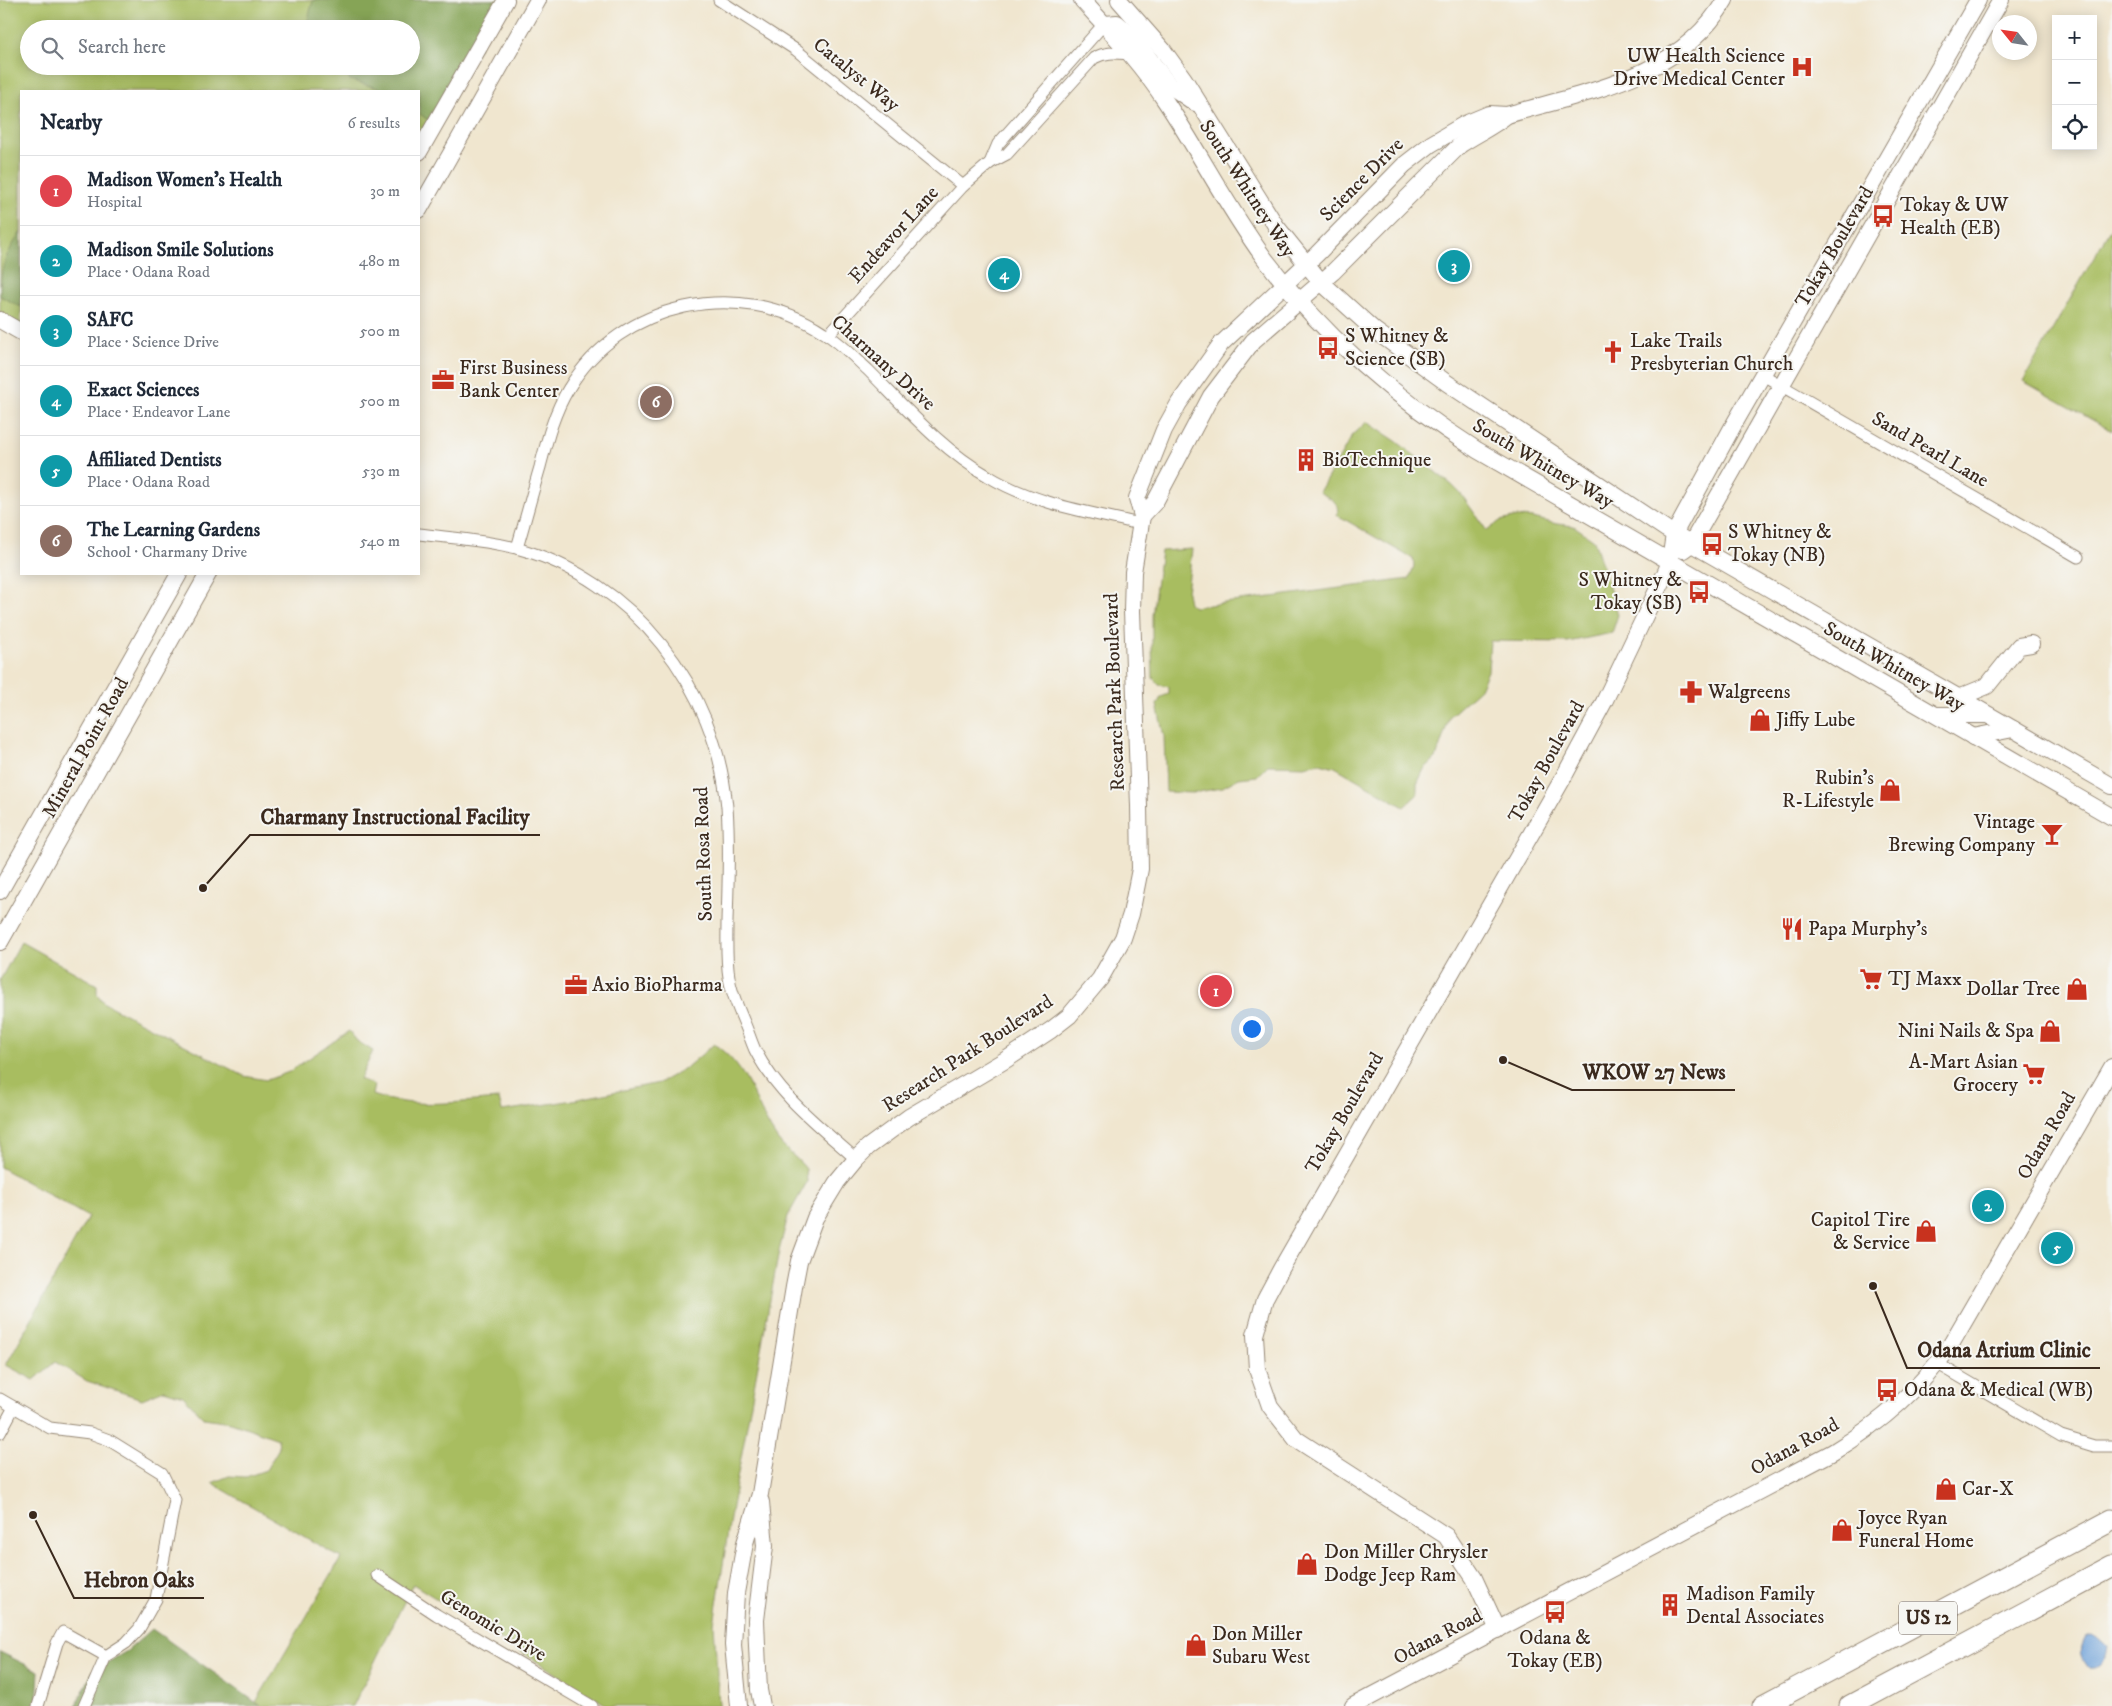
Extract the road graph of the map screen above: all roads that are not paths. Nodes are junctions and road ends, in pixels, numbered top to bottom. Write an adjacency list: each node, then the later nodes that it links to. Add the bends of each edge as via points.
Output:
1 (506, 0): 13 (street)
2 (538, 0): 16 (street)
3 (719, 0): 15 (street, Catalyst Way, via 796,50)
4 (1082, 0): 9 (street, South Whitney Way)
5 (1119, 0): 11 (street, South Whitney Way, via 1163,50)
6 (1725, 0): 12 (street, Science Drive, via 1693,38 1645,72)
7 (1978, 0): 24 (street, Tokay Boulevard)
8 (2001, 0): 25 (street, Tokay Boulevard)
9 (1104, 24): 10 (street, South Whitney Way); 11 (street, via 1117,23 1134,38 1169,85); 14 (street, Endeavor Lane, via 998,144)
10 (1130, 54): 14 (street, Endeavor Lane, via 1111,52 1094,58 1008,154); 19 (street, South Whitney Way, via 1166,102 1245,231)
11 (1203, 108): 17 (street, South Whitney Way, via 1271,218)
12 (1507, 115): 17 (street, Science Drive, via 1488,114 1457,128 1404,164); 18 (street, Science Drive, via 1460,145)
13 (420, 150)
14 (990, 164): 15 (street, Endeavor Lane)
15 (963, 186): 23 (street, Endeavor Lane)
16 (420, 208)
17 (1307, 265): 18 (street, South Whitney Way); 19 (street, Science Drive)
18 (1321, 282): 20 (street, Science Drive); 28 (street, South Whitney Way, via 1397,348)
19 (1286, 284): 20 (street, South Whitney Way); 26 (street, Research Park Boulevard, via 1222,344 1179,403 1164,430 1137,498)
20 (1300, 300): 26 (street, via 1252,341 1233,364 1211,396 1155,502); 32 (street, South Whitney Way, via 1361,365 1434,423)
21 (0, 320): 22 (street)
22 (20, 331)
23 (828, 335): 26 (street, Charmany Drive, via 949,449 986,476 1040,500); 30 (street, Charmany Drive, via 772,308 727,302 668,310 617,336 590,359 560,404)
24 (1763, 376): 25 (street, Sand Pearl Lane); 28 (street, Tokay Boulevard)
25 (1781, 385): 29 (street, Tokay Boulevard); 31 (street, Sand Pearl Lane)
26 (1141, 520): 46 (street, Research Park Boulevard, via 1133,572 1132,610 1140,869 1123,938 1100,979 1063,1021 902,1122)
27 (420, 534): 30 (street, South Rosa Road)
28 (1674, 534): 29 (street, South Whitney Way); 32 (street, Tokay Boulevard)
29 (1691, 544): 32 (street, Tokay Boulevard); 36 (street, South Whitney Way)
30 (517, 548): 46 (street, South Rosa Road, via 563,567 611,596 657,638 687,679 710,728 724,780 728,836 729,978 740,1012 755,1050 774,1079 794,1104)
31 (2078, 558)
32 (1670, 562): 38 (street, South Whitney Way); 56 (street, Tokay Boulevard, via 1604,702 1562,780 1264,1299 1255,1335 1257,1369 1270,1406 1296,1439 1446,1536 1474,1578)
33 (178, 575): 43 (street, Mineral Point Road)
34 (207, 575): 44 (street, Mineral Point Road)
35 (2030, 644): 36 (street, via 2019,646 1987,686)
36 (1958, 698): 37 (street, South Whitney Way)
37 (1989, 715): 38 (street); 39 (street, South Whitney Way)
38 (1936, 716): 40 (street, South Whitney Way)
39 (2013, 729): 40 (street); 41 (street, South Whitney Way)
40 (1973, 737): 42 (street, South Whitney Way)
41 (2112, 786)
42 (2112, 817)
43 (0, 891)
44 (0, 942)
45 (2112, 1067): 47 (street, Odana Road)
46 (856, 1159): 52 (street, Research Park Boulevard, via 825,1200 799,1261)
47 (1938, 1364): 51 (street, via 2061,1436 2094,1446); 56 (street, Odana Road, via 1903,1401 1866,1432 1833,1452)
48 (0, 1399): 49 (street)
49 (14, 1407): 50 (street); 57 (street, via 50,1428 90,1433 109,1440 162,1473 175,1500 156,1599 139,1629)
50 (0, 1433)
51 (2112, 1446)
52 (760, 1494): 61 (street, Research Park Boulevard, via 745,1543 733,1618); 62 (street, Research Park Boulevard, via 765,1546 756,1620)
53 (2112, 1520): 64 (highway, US 12)
54 (2112, 1566): 65 (highway, US 12)
55 (377, 1575): 60 (street, Genomic Drive, via 437,1615)
56 (1498, 1630): 63 (street, Odana Road)
57 (106, 1656): 58 (street, via 63,1632); 59 (street)
58 (38, 1706)
59 (84, 1706)
60 (592, 1706)
61 (739, 1706)
62 (762, 1706)
63 (1353, 1706)
64 (1763, 1706)
65 (1850, 1706)

